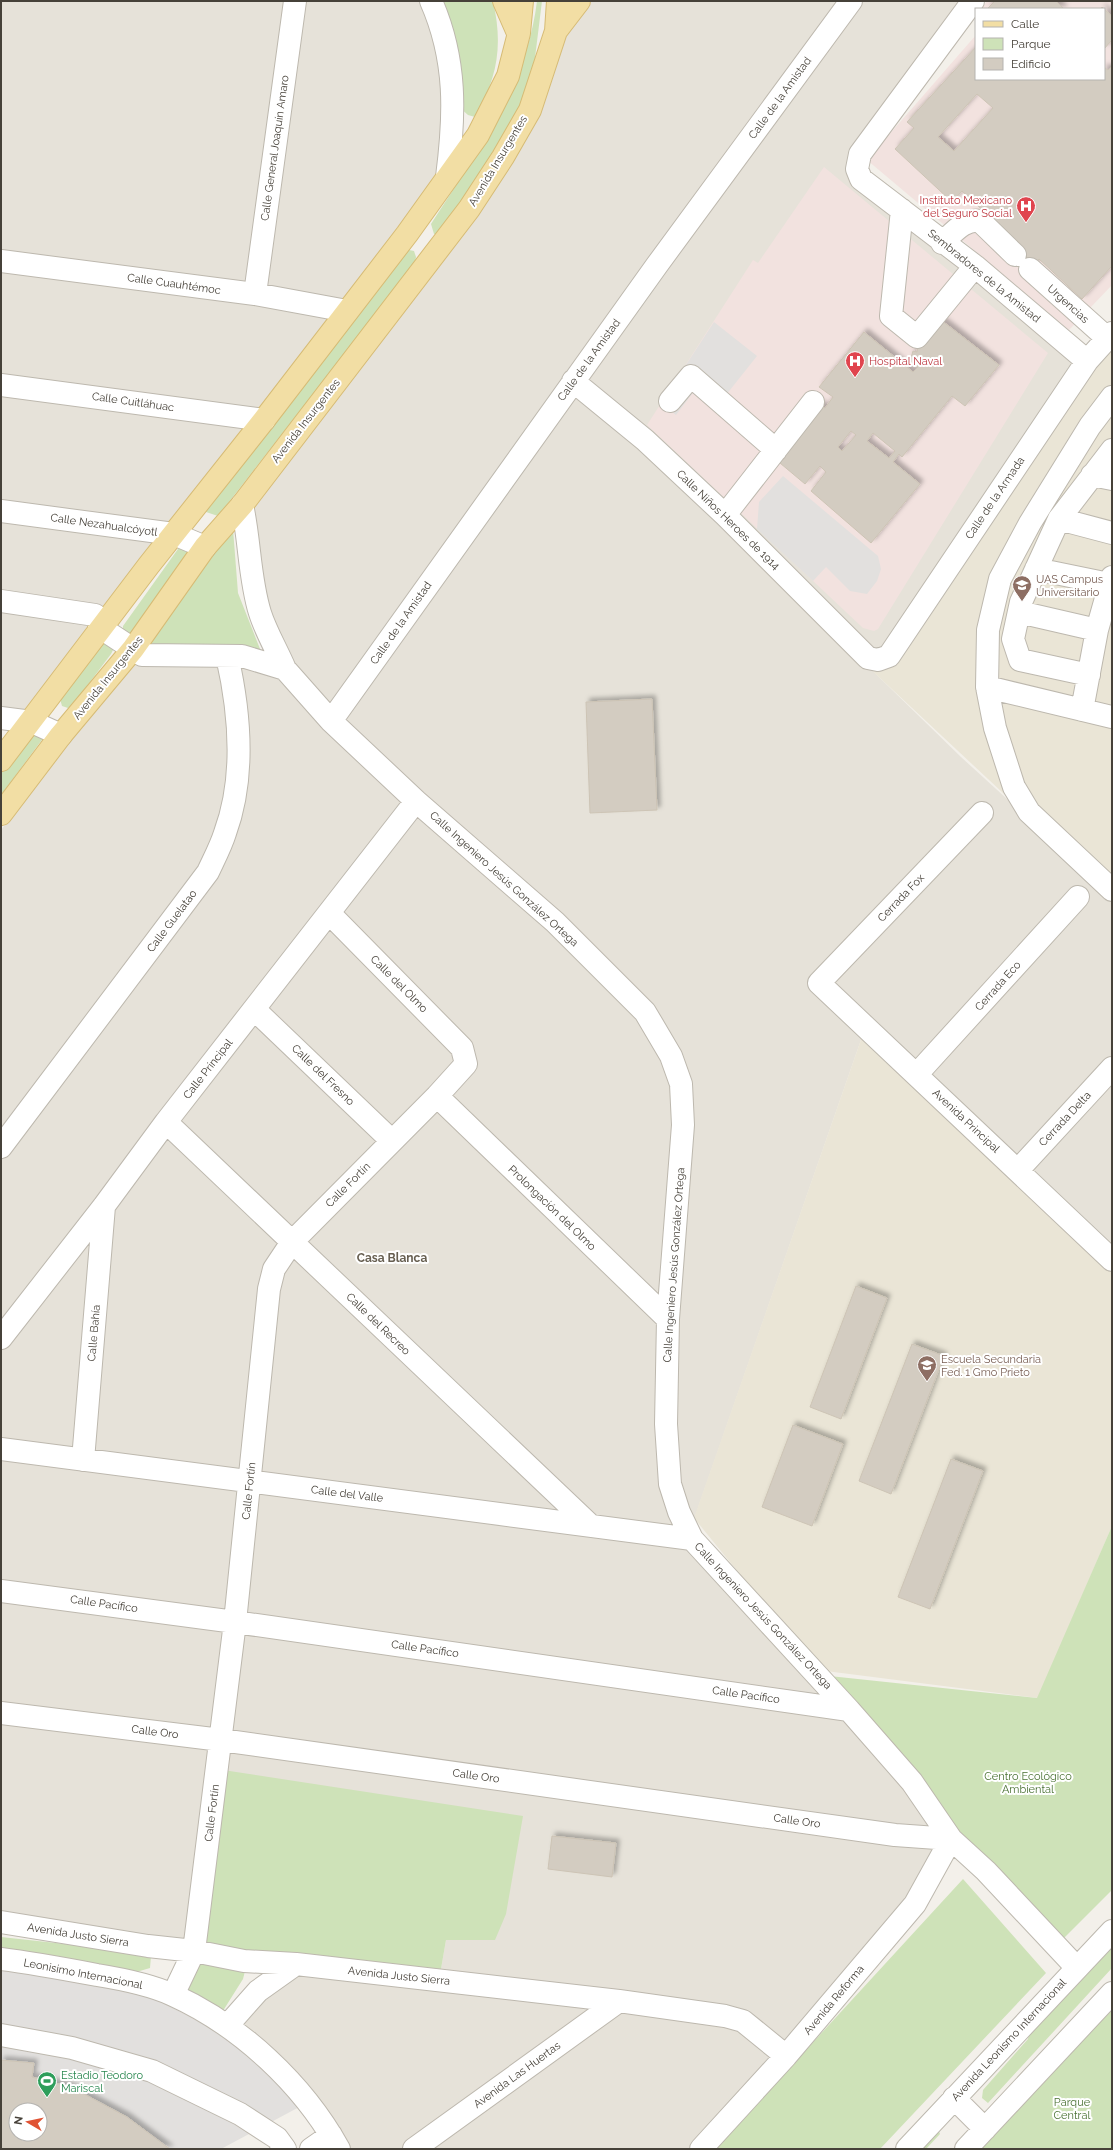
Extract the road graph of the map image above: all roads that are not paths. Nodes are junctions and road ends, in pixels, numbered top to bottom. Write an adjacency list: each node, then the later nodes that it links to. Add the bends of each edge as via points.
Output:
1 (295, 1): 18 (street, Calle General Joaquín Amaro)
2 (431, 1): 11 (street, via 440,21 454,93 453,130)
3 (504, 1): 10 (main road)
4 (522, 1): 10 (main road)
5 (558, 1): 9 (main road, Avenida Insurgentes)
6 (579, 1): 9 (main road)
7 (851, 1): 22 (street, Calle de la Amistad)
8 (973, 1): 12 (street, Sembradores de la Amistad, via 860,154 857,169 862,179)
9 (556, 31): 15 (main road, Avenida Insurgentes, via 530,110 469,209)
10 (519, 34): 11 (main road, via 508,76 497,101 478,135)
11 (447, 177): 13 (main road)
12 (902, 210): 14 (street, Sembradores de la Amistad); 17 (street, via 891,316 917,337)
13 (407, 234): 15 (main road); 19 (main road)
14 (942, 243): 17 (street, Sembradores de la Amistad); 20 (street, Urgencias, via 967,222 980,222 1022,262)
15 (437, 252): 31 (main road, Avenida Insurgentes)
16 (1, 261): 18 (street, Calle Cuauhtémoc)
17 (975, 266): 21 (street, Sembradores de la Amistad)
18 (255, 294): 19 (street, Calle Cuauhtémoc)
19 (347, 311): 27 (main road)
20 (1110, 336): 21 (street, Calle de la Armada)
21 (1087, 361): 46 (street, Calle de la Armada, via 889,656)
22 (573, 381): 33 (street, Calle Niños Heroes de 1914, via 645,440); 53 (street, Calle de la Amistad)
23 (1, 385): 27 (street, Calle Cuitláhuac)
24 (1112, 398): 49 (street, via 1090,426 1034,517 1000,579 988,630)
25 (670, 401): 28 (street, via 691,376)
26 (813, 402): 28 (street)
27 (264, 420): 36 (main road)
28 (776, 450): 33 (street)
29 (1112, 450): 30 (street)
30 (1102, 477): 34 (street)
31 (242, 505): 37 (main road, Avenida Insurgentes); 47 (street, via 260,613)
32 (1, 511): 36 (street, Calle Nezahualcóyotl)
33 (724, 515): 46 (street, Calle Niños Heroes de 1914, via 868,658)
34 (1059, 519): 35 (street); 38 (street)
35 (1112, 533)
36 (174, 534): 37 (street, Calle Nezahualcóyotl); 42 (main road)
37 (205, 547): 44 (main road, Avenida Insurgentes)
38 (1036, 570): 39 (street); 41 (street)
39 (1111, 581): 43 (street)
40 (1, 601): 42 (street, via 95,615)
41 (1019, 612): 43 (street); 48 (street, via 1013,639 1020,660)
42 (101, 628): 44 (street); 54 (main road)
43 (1097, 630): 48 (street)
44 (133, 649): 45 (street, via 142,655 155,656); 55 (main road, Avenida Insurgentes)
45 (227, 656): 47 (street, via 242,656); 71 (street, Calle Guelatao, via 240,732 236,788 226,832 208,872)
46 (878, 660)
47 (285, 669): 53 (street, Calle Ingeniero Jesús González Ortega)
48 (1089, 675): 50 (street)
49 (987, 686): 50 (street); 60 (street, via 995,728 1014,787 1029,812)
50 (1082, 710): 51 (street)
51 (1112, 717)
52 (1, 718): 54 (street)
53 (331, 721): 57 (street, Calle Ingeniero Jesús González Ortega)
54 (32, 722): 55 (street); 56 (main road)
55 (61, 735): 59 (main road, Avenida Insurgentes)
56 (1, 760)
57 (416, 801): 62 (street, Calle Principal); 76 (street, Calle Ingeniero Jesús González Ortega, via 555,922 645,1012 671,1056 681,1084 683,1125)
58 (982, 813): 63 (street, Cerrada Fox)
59 (1, 814)
60 (1112, 890)
61 (1078, 897): 67 (street, Cerrada Eco)
62 (329, 913): 64 (street, Calle Principal); 65 (street, Calle del Olmo, via 462,1048)
63 (819, 983): 67 (street, Avenida Principal)
64 (255, 1010): 69 (street, Calle Principal); 70 (street, Calle del Fresno)
65 (465, 1058): 68 (street, Calle Fortín, via 466,1064)
66 (1112, 1068): 72 (street, Cerrada Delta)
67 (917, 1074): 72 (street, Avenida Principal)
68 (437, 1096): 70 (street, Calle Fortín); 76 (street, Prolongación del Olmo)
69 (166, 1122): 73 (street, Calle Principal); 74 (street, Calle del Recreo)
70 (392, 1141): 74 (street, Calle Fortín)
71 (1, 1147)
72 (1018, 1170): 75 (street, Avenida Principal)
73 (104, 1206): 77 (street, Calle Principal); 79 (street, Calle Bahía)
74 (292, 1242): 80 (street, Calle Fortín, via 274,1269 269,1289); 81 (street, Calle del Recreo)
75 (1112, 1260)
76 (668, 1319): 82 (street, Calle Ingeniero Jesús González Ortega, via 666,1424 670,1484 679,1512)
77 (1, 1338)
78 (1, 1448): 79 (street, Calle del Valle)
79 (83, 1460): 80 (street, Calle del Valle)
80 (250, 1481): 81 (street, Calle del Valle); 84 (street, Calle Fortín)
81 (591, 1526): 82 (street, Calle del Valle)
82 (692, 1539): 85 (street, Calle Ingeniero Jesús González Ortega)
83 (1, 1591): 84 (street, Calle Pacífico)
84 (235, 1622): 85 (street, Calle Pacífico); 87 (street, Calle Fortín)
85 (849, 1710): 88 (street, Calle Ingeniero Jesús González Ortega, via 912,1782)
86 (1, 1713): 87 (street, Calle Oro)
87 (221, 1740): 88 (street, Calle Oro, via 895,1835); 91 (street, Calle Fortín)
88 (951, 1839): 94 (street, Calle Ingeniero Jesús González Ortega, via 986,1871); 100 (street, Avenida Reforma, via 915,1904)
89 (1, 1922): 91 (street, Avenida Justo Sierra)
90 (1112, 1931): 94 (street, Avenida Leonismo Internacional)
91 (194, 1951): 93 (street, Avenida Justo Sierra, via 244,1961); 96 (street, Calle Fortín)
92 (1, 1959): 96 (street, Leonisimo Internacional, via 113,1978)
93 (296, 1964): 97 (street, Avenida Justo Sierra); 98 (street, via 258,1991)
94 (1076, 1968): 101 (street, Avenida Leonismo Internacional)
95 (1112, 1993): 102 (street)
96 (173, 1995): 98 (street, Leonisimo Internacional)
97 (620, 2001): 100 (street, Avenida Justo Sierra, via 743,2021); 106 (street, Avenida Las Huertas)
98 (227, 2026): 103 (street, Leonisimo Internacional, via 246,2039 288,2079)
99 (1, 2036): 104 (street, via 72,2048 152,2071 240,2114 277,2138)
100 (786, 2056): 107 (street, Avenida Reforma)
101 (954, 2098): 102 (street); 108 (street, Avenida Leonismo Internacional)
102 (985, 2129): 109 (street)
103 (335, 2142): 105 (street)
104 (285, 2149)
105 (311, 2149)
106 (414, 2149)
107 (701, 2149)
108 (907, 2149)
109 (966, 2149)

